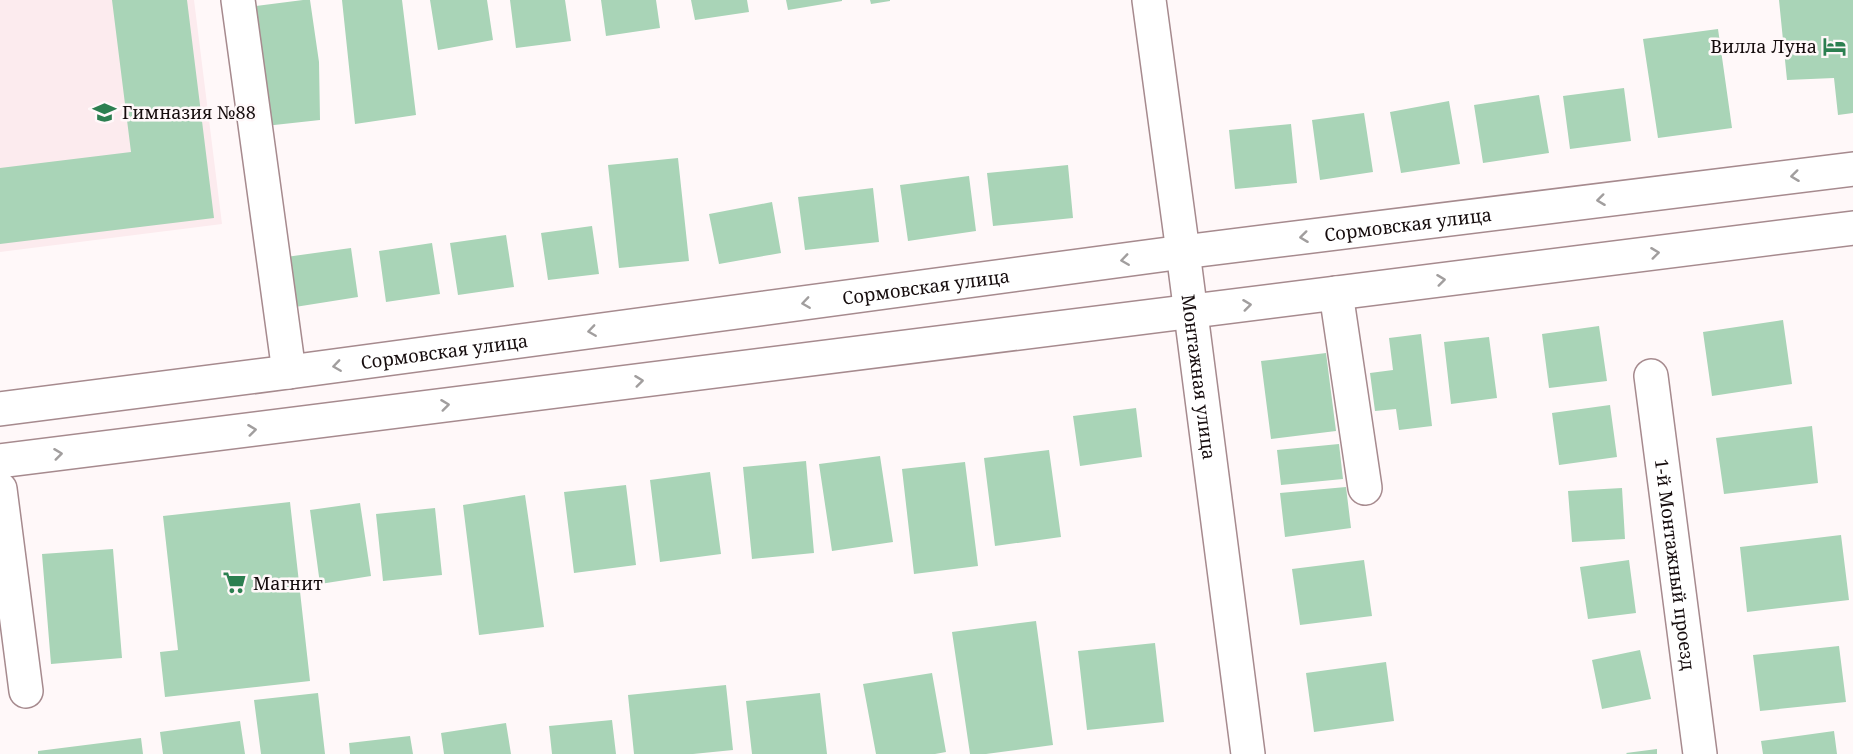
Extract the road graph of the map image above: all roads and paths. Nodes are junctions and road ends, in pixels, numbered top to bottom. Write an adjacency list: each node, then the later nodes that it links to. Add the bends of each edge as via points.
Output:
1 (238, 0): 8 (main road)
2 (1149, 0): 5 (main road, Монтажная улица)
3 (1853, 169): 5 (main road, Сормовская улица, one-way to 5)
4 (1853, 228): 6 (main road, one-way to 4)
5 (1183, 252): 7 (main road, Монтажная улица); 8 (main road, Сормовская улица, one-way to 8)
6 (1336, 293): 7 (main road, one-way to 6); 12 (main road)
7 (1189, 312): 11 (main road, one-way to 7); 15 (main road, Монтажная улица)
8 (289, 372): 10 (main road, Сормовская улица)
9 (1651, 376): 16 (main road, 1-й Монтажный проезд)
10 (0, 409)
11 (0, 461)
12 (1365, 488)
13 (0, 489): 14 (main road)
14 (26, 691)
15 (1248, 754)
16 (1700, 754)

